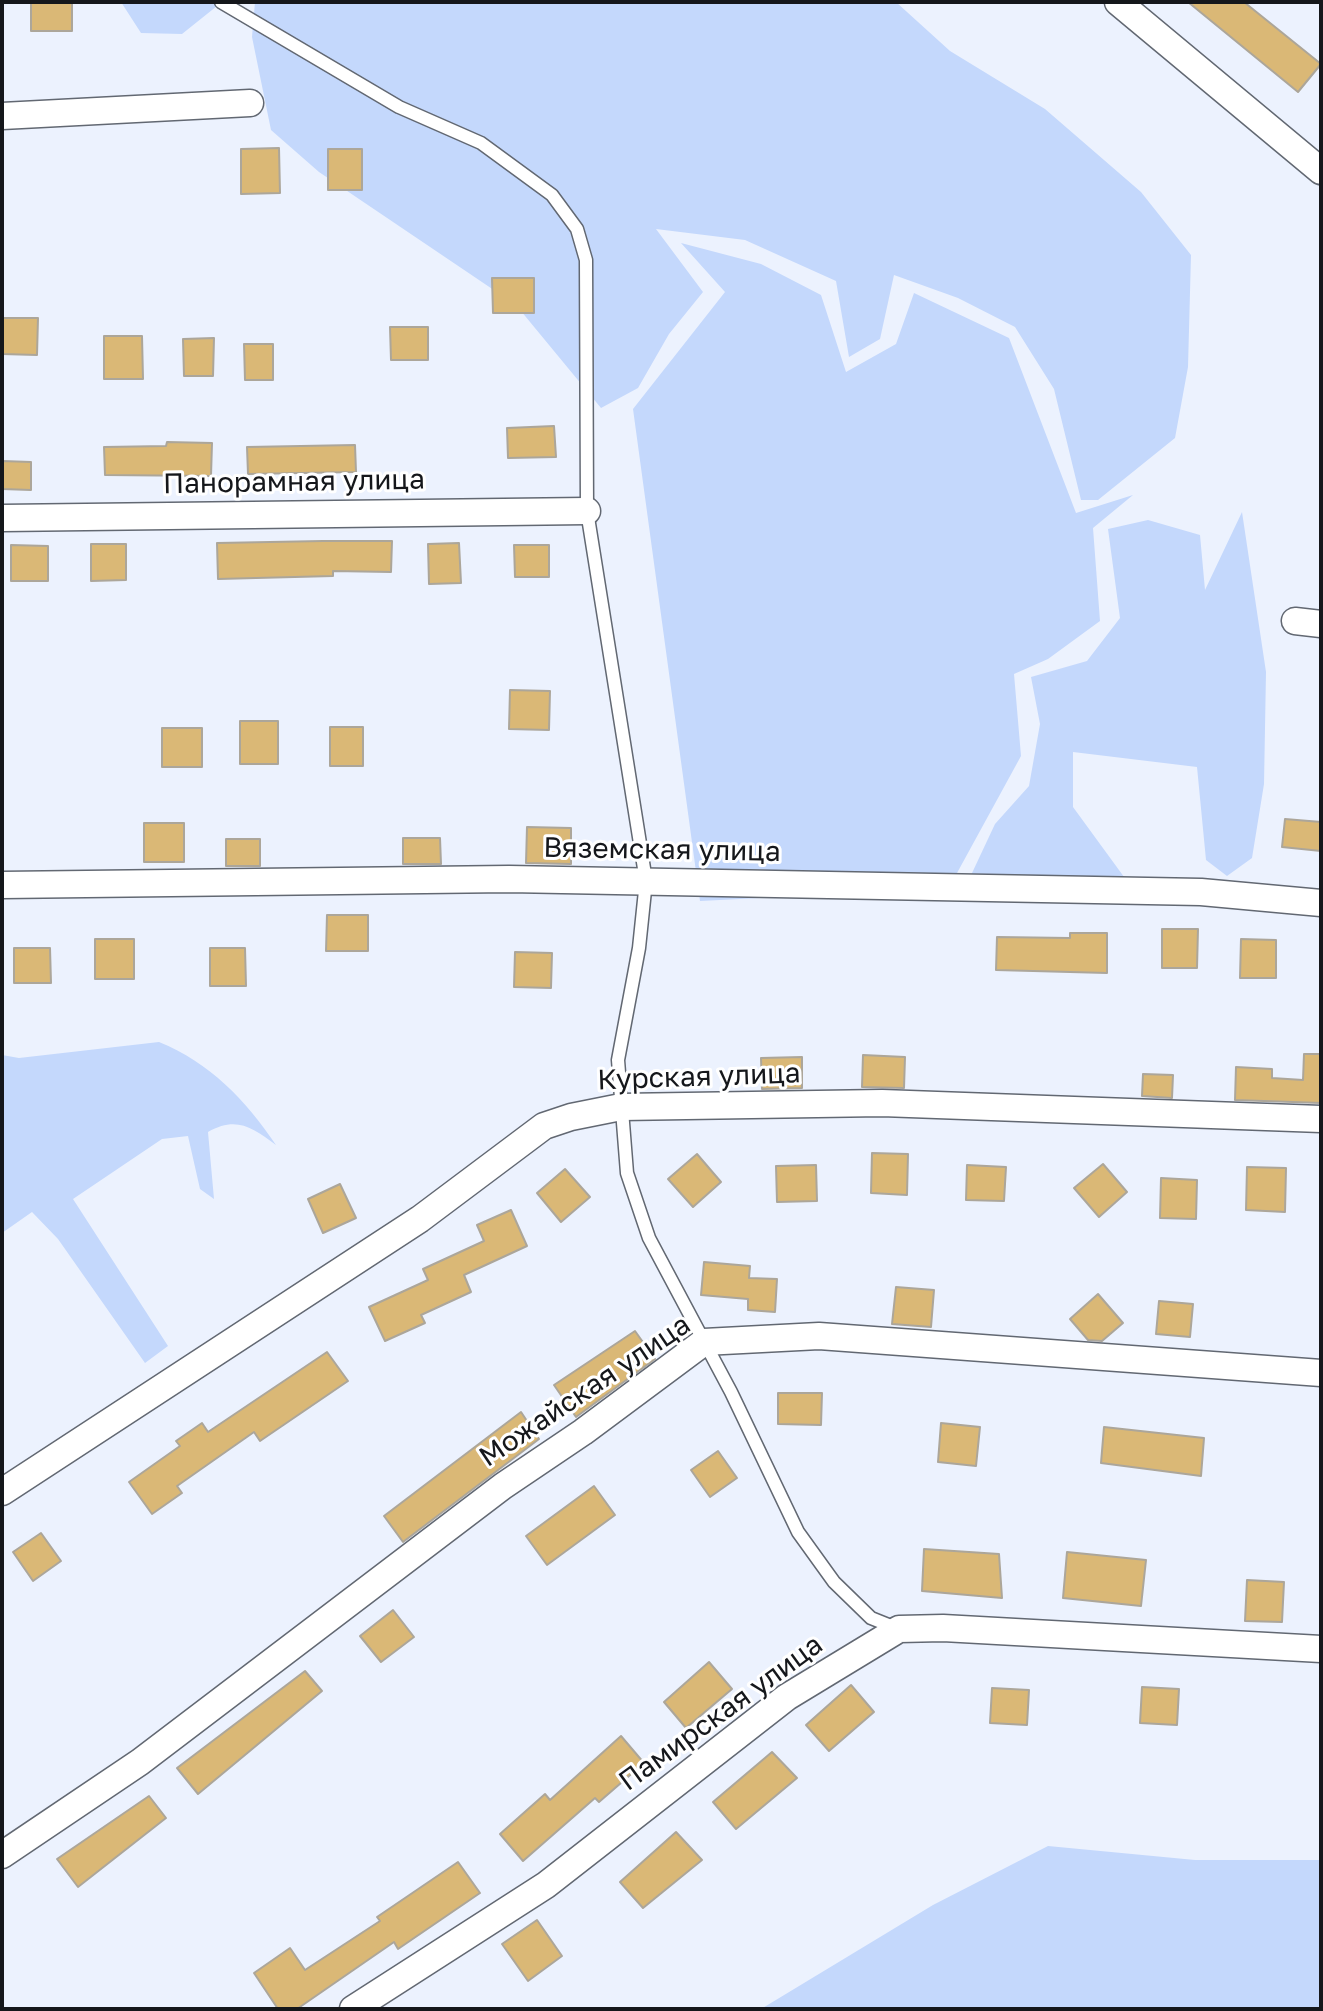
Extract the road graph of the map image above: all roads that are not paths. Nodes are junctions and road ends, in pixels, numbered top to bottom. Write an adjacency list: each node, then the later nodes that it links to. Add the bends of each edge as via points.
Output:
1 (221, 2): 6 (lane, via 399,107 481,143 552,195 577,229 586,260)
2 (1118, 2): 5 (street)
3 (250, 103): 4 (street)
4 (2, 116)
5 (1321, 171)
6 (587, 511): 7 (street, Панорамная улица); 8 (lane)
7 (2, 518)
8 (646, 881): 9 (street, Вяземская улица); 10 (street, Вяземская улица, via 1201,892); 11 (lane, via 618,1060)
9 (2, 885)
10 (1321, 903)
11 (621, 1107): 12 (street, Курская улица, via 882,1103); 13 (lane, via 627,1173 649,1238); 15 (street, Курская улица, via 544,1126 420,1219)
12 (1321, 1119)
13 (704, 1342): 14 (street, Можайская улица, via 819,1336); 16 (lane, via 798,1532 834,1582 871,1618); 18 (street, Можайская улица, via 503,1486 140,1762)
14 (1321, 1373)
15 (2, 1492)
16 (899, 1629): 17 (street, Памирская улица); 19 (street, Памирская улица, via 787,1697 546,1885)
17 (1321, 1649)
18 (2, 1855)
19 (353, 2009)

